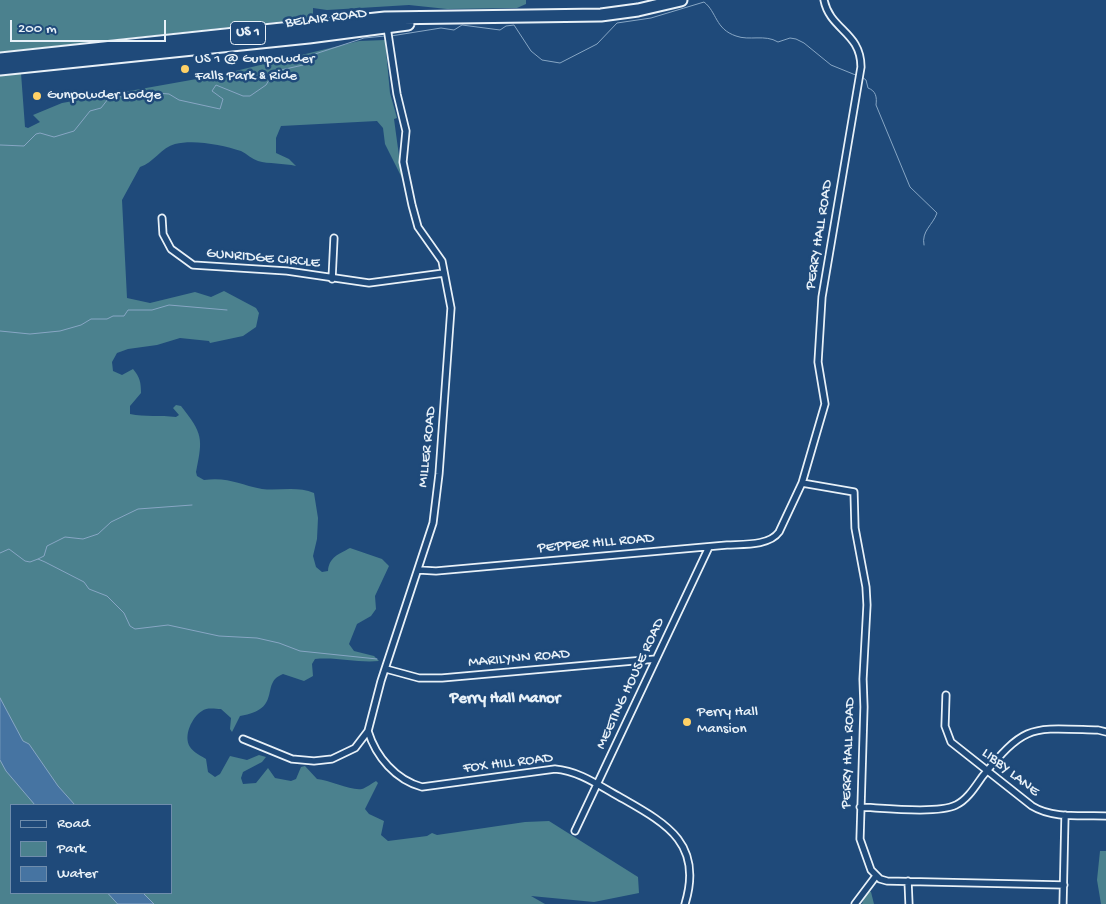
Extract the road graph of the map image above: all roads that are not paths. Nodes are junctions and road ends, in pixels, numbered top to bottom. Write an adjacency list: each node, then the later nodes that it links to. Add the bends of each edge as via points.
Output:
1 (681, 0): 3 (highway, BELAIR ROAD / US 1, via 638,10 592,15 426,16)
2 (824, 0): 11 (street, PERRY HALL ROAD, via 830,16 851,36 858,48 860,77 823,296 818,362 825,404)
3 (387, 29): 5 (highway, BELAIR ROAD / US 1); 9 (street, MILLER ROAD, via 406,131 404,170 415,220 437,252)
4 (0, 59): 5 (highway, BELAIR ROAD / US 1)
5 (16, 62): 6 (highway, BELAIR ROAD / US 1)
6 (0, 69)
7 (162, 218): 10 (street, GUNRIDGE CIRCLE, via 163,234 171,249 193,265 287,271)
8 (334, 238): 10 (street, GUNRIDGE CIRCLE)
9 (444, 273): 10 (street, GUNRIDGE CIRCLE, via 369,283); 14 (street, MILLER ROAD, via 451,308 439,474 433,523)
10 (332, 279)
11 (802, 484): 12 (street, PERRY HALL ROAD); 23 (street, PERRY HALL ROAD, via 854,492 855,528 867,605)
12 (775, 538): 13 (street, PEPPER HILL ROAD)
13 (708, 547): 14 (street, PEPPER HILL ROAD); 15 (street, MEETING HOUSE ROAD)
14 (419, 570): 16 (street, MILLER ROAD)
15 (656, 658): 16 (street, MARILYNN ROAD, via 429,679); 22 (street, MEETING HOUSE ROAD)
16 (386, 669): 18 (street, MILLER ROAD)
17 (946, 695): 21 (street, LIBBY LANE, via 948,737)
18 (368, 731): 20 (street, MILLER ROAD, via 355,748 322,762 292,759); 22 (street, FOX HILL ROAD, via 374,746 390,768 406,781 422,787 555,769 575,773)
19 (1106, 732): 21 (street, via 1054,728 1027,733 1010,744)
20 (242, 739)
21 (987, 771): 23 (street, via 961,802 951,807); 24 (street, LIBBY LANE, via 1041,812)
22 (598, 784): 26 (street, MEETING HOUSE ROAD); 30 (street, FOX HILL ROAD, via 659,820 678,837 690,870)
23 (860, 807): 27 (street, PERRY HALL ROAD, via 860,840)
24 (1065, 815): 25 (street, LIBBY LANE); 29 (street)
25 (1106, 816)
26 (575, 831)
27 (876, 876): 28 (street, via 887,881); 31 (street)
28 (908, 881): 29 (street); 32 (street)
29 (1064, 885): 33 (street)
30 (685, 904)
31 (855, 904)
32 (909, 904)
33 (1064, 904)

